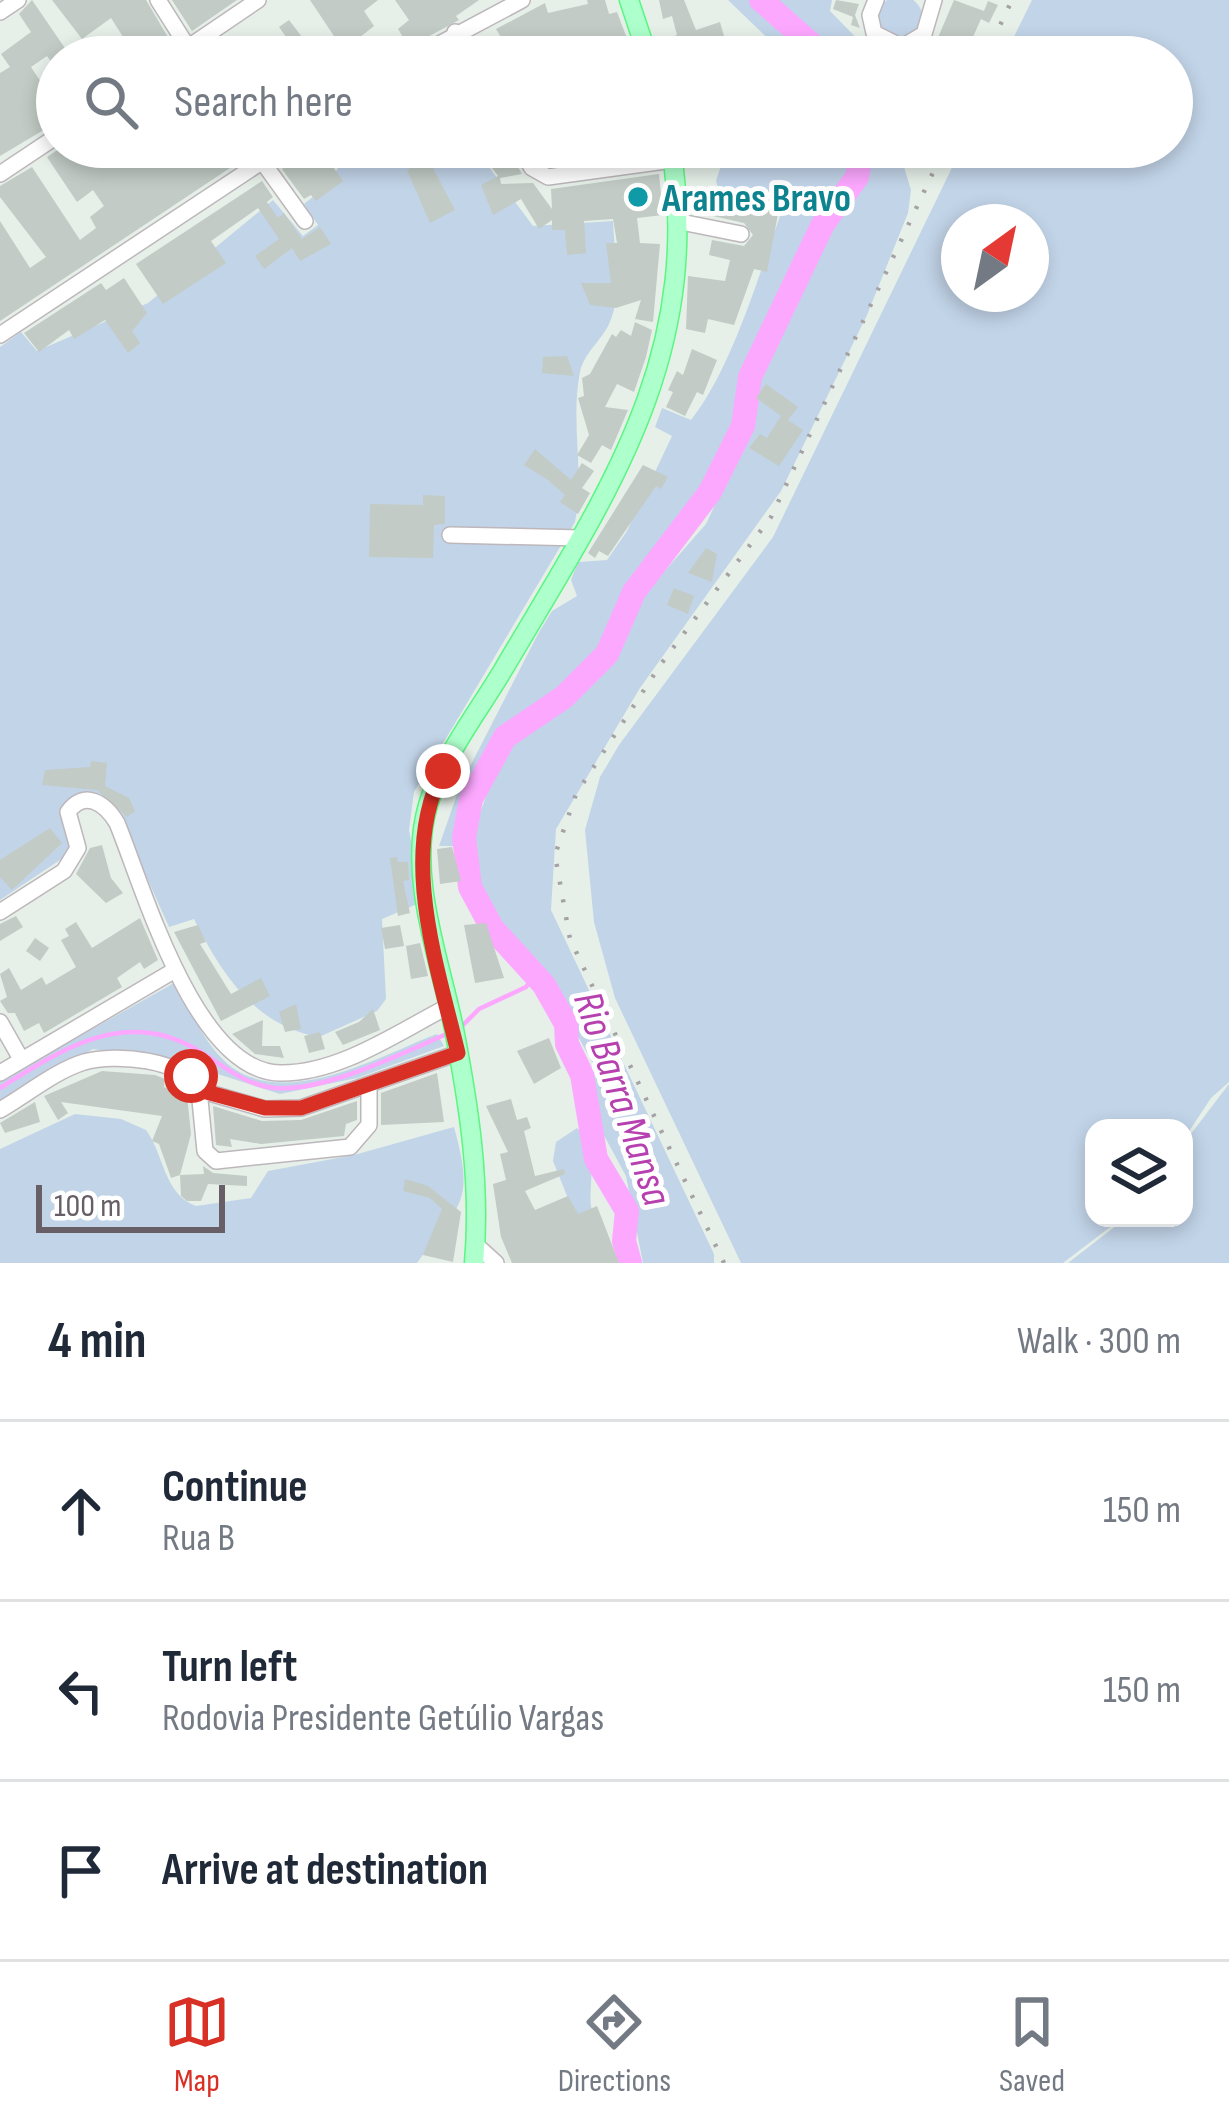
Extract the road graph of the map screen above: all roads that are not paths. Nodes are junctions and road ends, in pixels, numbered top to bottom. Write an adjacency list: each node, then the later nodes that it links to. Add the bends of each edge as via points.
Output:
1 (18, 0): 8 (street)
2 (158, 0): 10 (street)
3 (258, 0): 11 (street)
4 (522, 0): 9 (street)
5 (628, 0): 14 (main road)
6 (876, 0): 15 (street, via 870,15)
7 (934, 0): 16 (street)
8 (0, 12)
9 (455, 32): 12 (street); 13 (street)
10 (177, 36)
11 (210, 36)
12 (449, 36)
13 (457, 36)
14 (641, 36)
15 (880, 36)
16 (921, 36)
17 (36, 150): 23 (street)
18 (254, 168): 27 (street)
19 (266, 168): 24 (street)
20 (532, 168): 21 (street, via 548,177)
21 (591, 168)
22 (674, 168): 25 (main road)
23 (0, 174)
24 (305, 221)
25 (676, 221): 26 (street); 29 (main road, via 663,346 645,413)
26 (741, 234)
27 (0, 335)
28 (450, 535): 29 (street)
29 (581, 538): 32 (main road, via 427,808 424,886)
30 (0, 912): 31 (street, via 67,868 77,848 68,812 95,801 117,823)
31 (175, 970): 32 (street, via 219,1038 278,1074 358,1053); 35 (street)
32 (449, 1008): 34 (main road)
33 (0, 1022): 35 (street)
34 (457, 1048): 37 (street); 40 (main road, via 476,1173)
35 (21, 1059): 36 (street)
36 (0, 1072)
37 (369, 1084): 38 (street, via 281,1110); 38 (street, via 368,1125 350,1147 230,1162 215,1162 205,1151)
38 (199, 1090): 39 (street, via 182,1069 91,1061)
39 (0, 1110)
40 (475, 1253): 41 (street)
41 (496, 1263)

